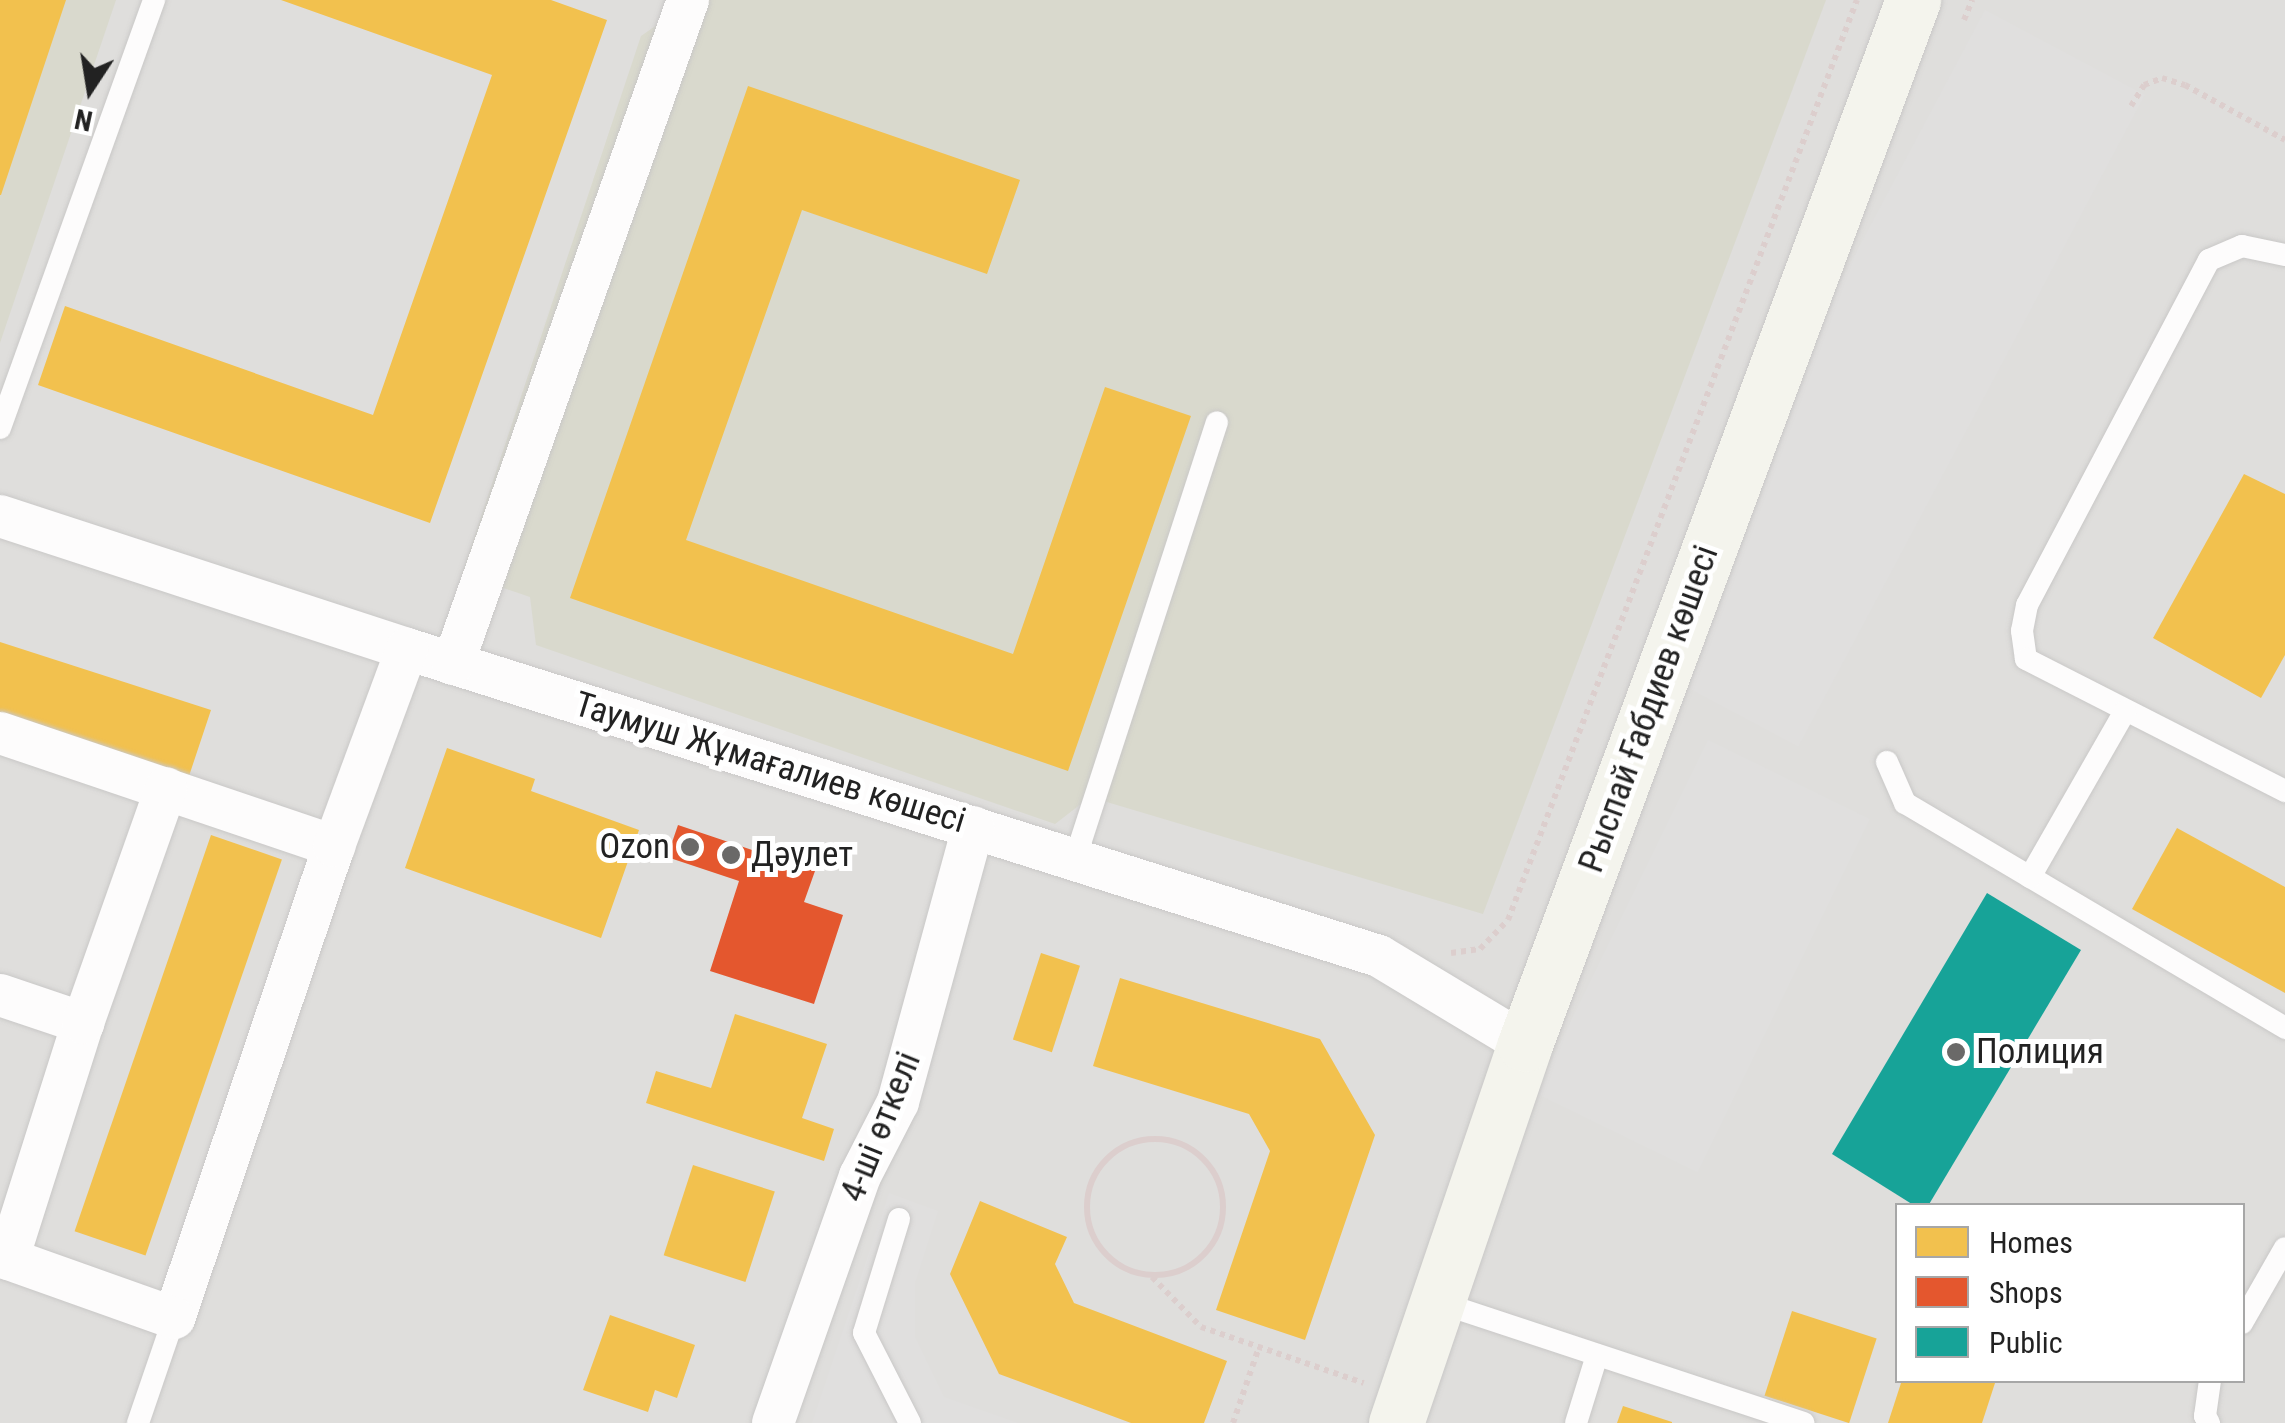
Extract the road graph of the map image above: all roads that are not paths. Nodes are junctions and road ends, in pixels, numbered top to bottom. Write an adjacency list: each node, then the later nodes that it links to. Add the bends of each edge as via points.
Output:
1 (154, 0): 6 (lane)
2 (688, 0): 9 (street)
3 (1913, 0): 22 (street, Рыспай Ғабдиев көшесі)
4 (2285, 255): 10 (lane, via 2242,246 2209,260 2028,605 2022,631 2026,660)
5 (1217, 423): 17 (lane)
6 (0, 428)
7 (0, 516): 8 (street, Таумуш Жұмағалиев көшесі)
8 (407, 649): 9 (street, Таумуш Жұмағалиев көшесі); 16 (street)
9 (453, 664): 15 (street, Таумуш Жұмағалиев көшесі)
10 (2125, 710): 14 (lane); 18 (lane)
11 (0, 733): 13 (street)
12 (1886, 762): 18 (lane, via 1905,804)
13 (166, 788): 16 (street); 20 (street)
14 (2285, 791)
15 (974, 827): 17 (street, Таумуш Жұмағалиев көшесі); 33 (street, 4-ші өткелі, via 898,1102 860,1176)
16 (334, 846): 27 (street)
17 (1075, 859): 22 (street, Таумуш Жұмағалиев көшесі, via 1379,956)
18 (2030, 877): 21 (lane)
19 (0, 995): 20 (street)
20 (83, 1023): 25 (street)
21 (2285, 1028)
22 (1525, 1044): 26 (street, Рыспай Ғабдиев көшесі)
23 (899, 1219): 34 (lane, via 864,1332)
24 (2285, 1248): 28 (lane)
25 (4, 1258): 27 (street)
26 (1438, 1302): 29 (lane); 31 (street, Рыспай Ғабдиев көшесі)
27 (174, 1318): 32 (lane)
28 (2245, 1318)
29 (1597, 1355): 35 (lane); 36 (lane)
30 (2210, 1383): 37 (lane)
31 (1401, 1410)
32 (138, 1423)
33 (774, 1423)
34 (910, 1423)
35 (1576, 1423)
36 (1803, 1423)
37 (2209, 1423)

